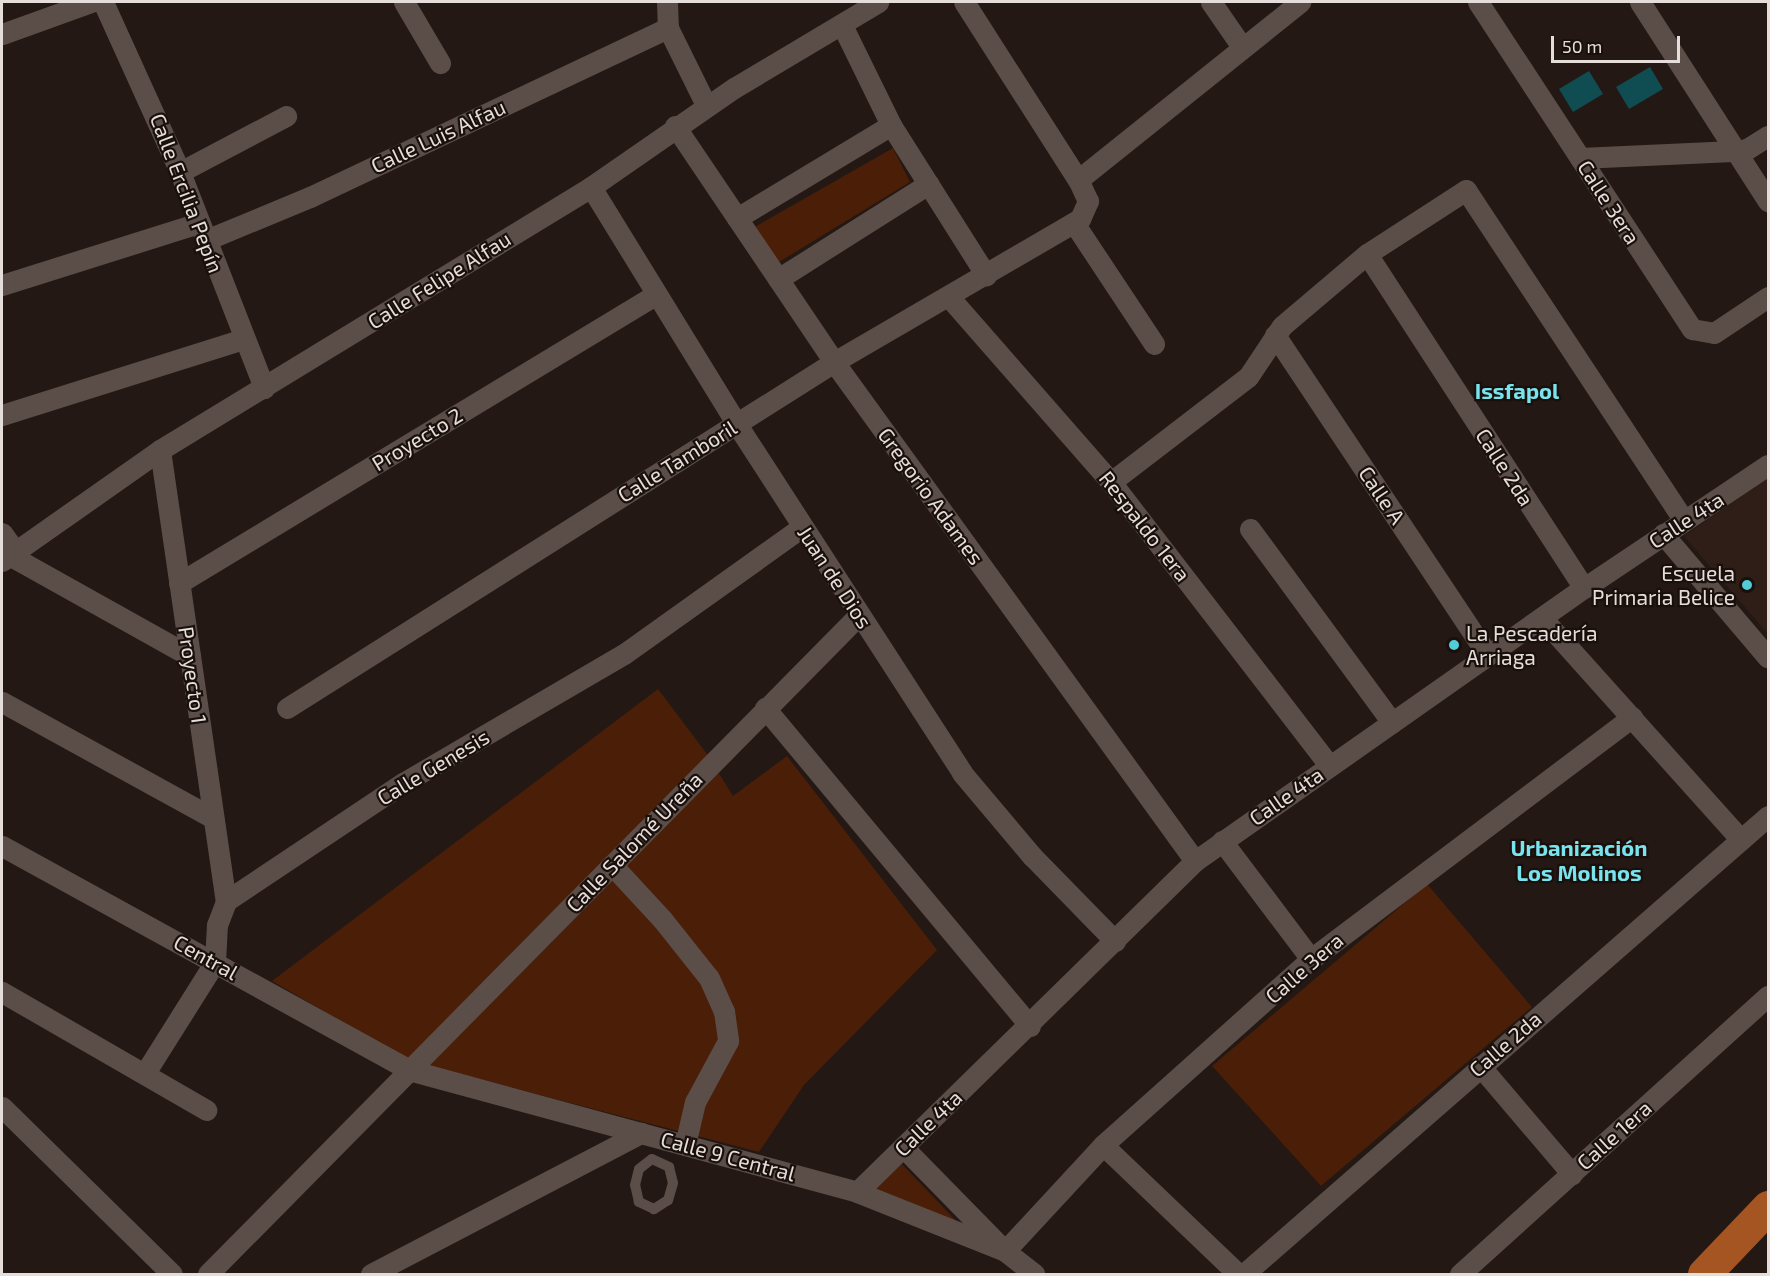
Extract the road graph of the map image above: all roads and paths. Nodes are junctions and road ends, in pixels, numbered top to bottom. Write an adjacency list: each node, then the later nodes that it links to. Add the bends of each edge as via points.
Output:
1 (91, 2): 13 (street)
2 (103, 2): 23 (street, Calle Ercilia Pepín)
3 (667, 2): 12 (street)
4 (878, 2): 11 (street, Calle Felipe Alfau)
5 (964, 2): 24 (street)
6 (1211, 2): 14 (street)
7 (1300, 2): 14 (street)
8 (1478, 2): 22 (street, Calle 3era)
9 (1640, 2): 21 (street)
10 (410, 4): 15 (street)
11 (842, 25): 16 (street, Calle Felipe Alfau); 18 (street)
12 (668, 28): 16 (street); 30 (street, Calle Luis Alfau, via 310,196)
13 (2, 34)
14 (1242, 46): 24 (street)
15 (440, 63)
16 (706, 105): 19 (street, Calle Felipe Alfau)
17 (286, 116): 23 (street)
18 (891, 125): 25 (street); 28 (street)
19 (675, 126): 26 (street, Calle Felipe Alfau); 28 (street, Gregorio Adames)
20 (1768, 136): 21 (street, via 1747,149)
21 (1733, 151): 22 (street); 27 (street)
22 (1580, 158): 37 (street, Calle 3era, via 1692,329 1714,333)
23 (180, 172): 30 (street, Calle Ercilia Pepín)
24 (1078, 180): 29 (street, via 1088,201)
25 (928, 184): 32 (street); 33 (street)
26 (591, 187): 35 (street, Juan de Dios); 42 (street, Calle Felipe Alfau)
27 (1768, 201)
28 (737, 218): 33 (street, Gregorio Adames)
29 (1074, 223): 32 (street, Calle Tamboril); 40 (street)
30 (203, 232): 34 (street, Calle Luis Alfau); 39 (street, Calle Ercilia Pepín)
31 (1367, 254): 38 (street); 48 (street, via 1466,190); 55 (street, Calle 2da)
32 (986, 275): 36 (street, Calle Tamboril)
33 (778, 279): 41 (street, Gregorio Adames)
34 (2, 285)
35 (655, 295): 44 (street, Juan de Dios); 54 (street, Proyecto 2)
36 (949, 297): 41 (street, Calle Tamboril); 47 (street, Respaldo 1era)
37 (1768, 297)
38 (1275, 335): 47 (street, via 1248,377); 58 (street, Calle A)
39 (243, 339): 42 (street, Calle Ercilia Pepín); 43 (street)
40 (1154, 344)
41 (834, 362): 44 (street, Calle Tamboril); 72 (street, Gregorio Adames)
42 (264, 388): 45 (street, Calle Felipe Alfau)
43 (2, 415)
44 (736, 423): 49 (street, Juan de Dios); 62 (street, Calle Tamboril)
45 (160, 450): 53 (street, Calle Felipe Alfau); 54 (street, Proyecto 1)
46 (1768, 465): 48 (street, Calle 4ta)
47 (1112, 482): 66 (street, Respaldo 1era)
48 (1684, 521): 52 (street, Calle 4ta)
49 (802, 527): 56 (street, Juan de Dios); 74 (street, Calle Genesis, via 624,654 403,783)
50 (1250, 529): 65 (street)
51 (2, 533): 53 (street, via 10,544)
52 (1663, 534): 55 (street, Calle 4ta); 60 (street)
53 (6, 558): 59 (street)
54 (179, 583): 59 (street, Proyecto 1)
55 (1584, 588): 57 (street, Calle 4ta)
56 (859, 615): 63 (street, Calle Salomé Ureña); 75 (street, Juan de Dios, via 962,773 1032,856)
57 (1542, 618): 58 (street, Calle 4ta); 64 (street)
58 (1488, 655): 65 (street, Calle 4ta)
59 (190, 656): 68 (street, Proyecto 1)
60 (1768, 658)
61 (2, 702): 68 (street)
62 (287, 708)
63 (765, 708): 73 (street, Calle Salomé Ureña); 80 (street)
64 (1632, 717): 69 (street); 76 (street, Calle 3era)
65 (1392, 722): 66 (street, Calle 4ta)
66 (1329, 765): 70 (street, Calle 4ta)
67 (1768, 816): 69 (street, Calle 2da)
68 (213, 818): 74 (street, Proyecto 1)
69 (1741, 840): 81 (street, Calle 2da)
70 (1222, 841): 72 (street, Calle 4ta); 76 (street)
71 (2, 846): 77 (street, Central)
72 (1195, 861): 75 (street, Calle 4ta)
73 (612, 865): 82 (street, Calle Salomé Ureña); 87 (street, via 709,978 724,1011 728,1041 695,1102)
74 (226, 901): 77 (street, via 217,925)
75 (1115, 941): 80 (street, Calle 4ta)
76 (1311, 959): 88 (street, Calle 3era)
77 (214, 962): 82 (street, Central); 83 (street)
78 (2, 992): 83 (street)
79 (1768, 996): 91 (street, Calle 1era)
80 (1030, 1026): 89 (street, Calle 4ta)
81 (1480, 1066): 91 (street); 101 (street, Calle 2da)
82 (409, 1070): 86 (street, Calle 9 Central); 97 (street, Calle Salomé Ureña)
83 (145, 1073): 85 (street)
84 (2, 1107): 96 (street)
85 (206, 1110)
86 (649, 1135): 87 (street, Calle 9 Central); 90 (lane); 98 (street)
87 (685, 1145): 92 (street, Calle 9 Central)
88 (1103, 1145): 95 (street, Calle 3era); 100 (street)
89 (903, 1147): 92 (street, Calle 4ta); 95 (street)
90 (652, 1159): 90 (lane, via 669,1167 673,1184 668,1200 654,1209 639,1202 635,1185 639,1169)
91 (1572, 1174): 102 (street, Calle 1era)
92 (857, 1192): 95 (street, Calle 9 Central)
93 (1768, 1207): 103 (main road)
94 (1768, 1241): 104 (main road)
95 (1005, 1251): 99 (street, Calle 9 Central)
96 (172, 1275)
97 (208, 1275)
98 (371, 1275)
99 (1034, 1275)
100 (1238, 1275)
101 (1244, 1275)
102 (1460, 1275)
103 (1704, 1275)
104 (1732, 1275)

